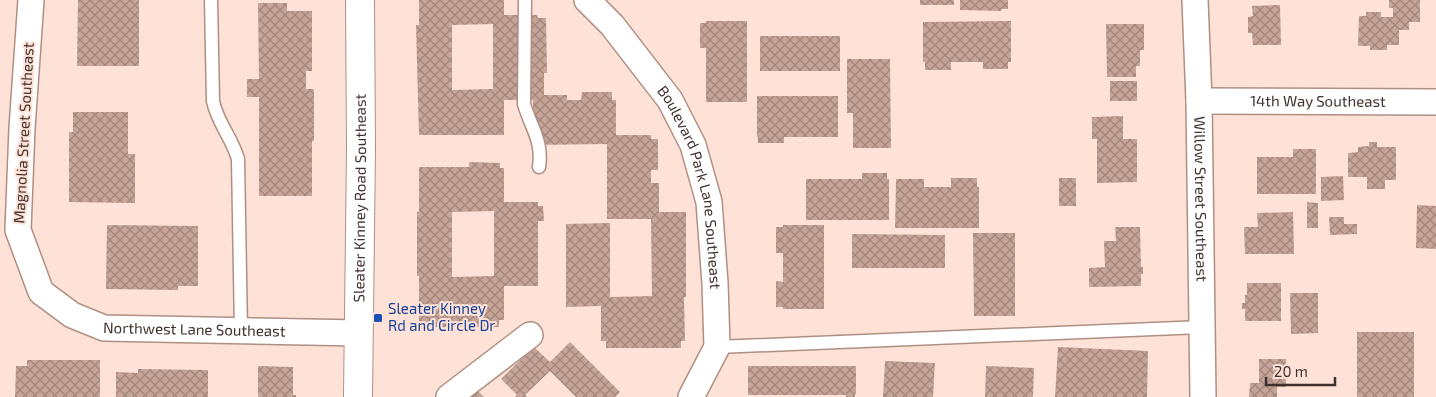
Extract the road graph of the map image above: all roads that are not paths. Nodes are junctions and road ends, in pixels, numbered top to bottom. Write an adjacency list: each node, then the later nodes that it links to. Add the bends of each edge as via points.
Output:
1 (31, 0): 10 (street, Magnolia Street Southeast, via 18,230)
2 (212, 0): 12 (lane, via 213,101 238,159)
3 (360, 0): 13 (street, Sleater Kinney Road Southeast)
4 (525, 0): 9 (lane, via 524,104 541,155)
5 (588, 0): 15 (street, Boulevard Park Lane Southeast, via 612,25 670,100 693,145 709,202)
6 (1195, 0): 7 (street, Willow Street Southeast)
7 (1199, 101): 8 (street, 14th Way Southeast); 11 (street, Willow Street Southeast)
8 (1436, 102)
9 (539, 167)
10 (41, 292): 12 (street, Northwest Lane Southeast, via 72,315 104,328)
11 (1202, 327): 15 (lane); 19 (street, Willow Street Southeast)
12 (241, 331): 13 (street, Northwest Lane Southeast)
13 (359, 333): 16 (street, Sleater Kinney Road Southeast)
14 (530, 336): 17 (street)
15 (717, 347): 18 (street, Boulevard Park Lane Southeast)
16 (358, 397)
17 (449, 397)
18 (691, 397)
19 (1203, 397)

